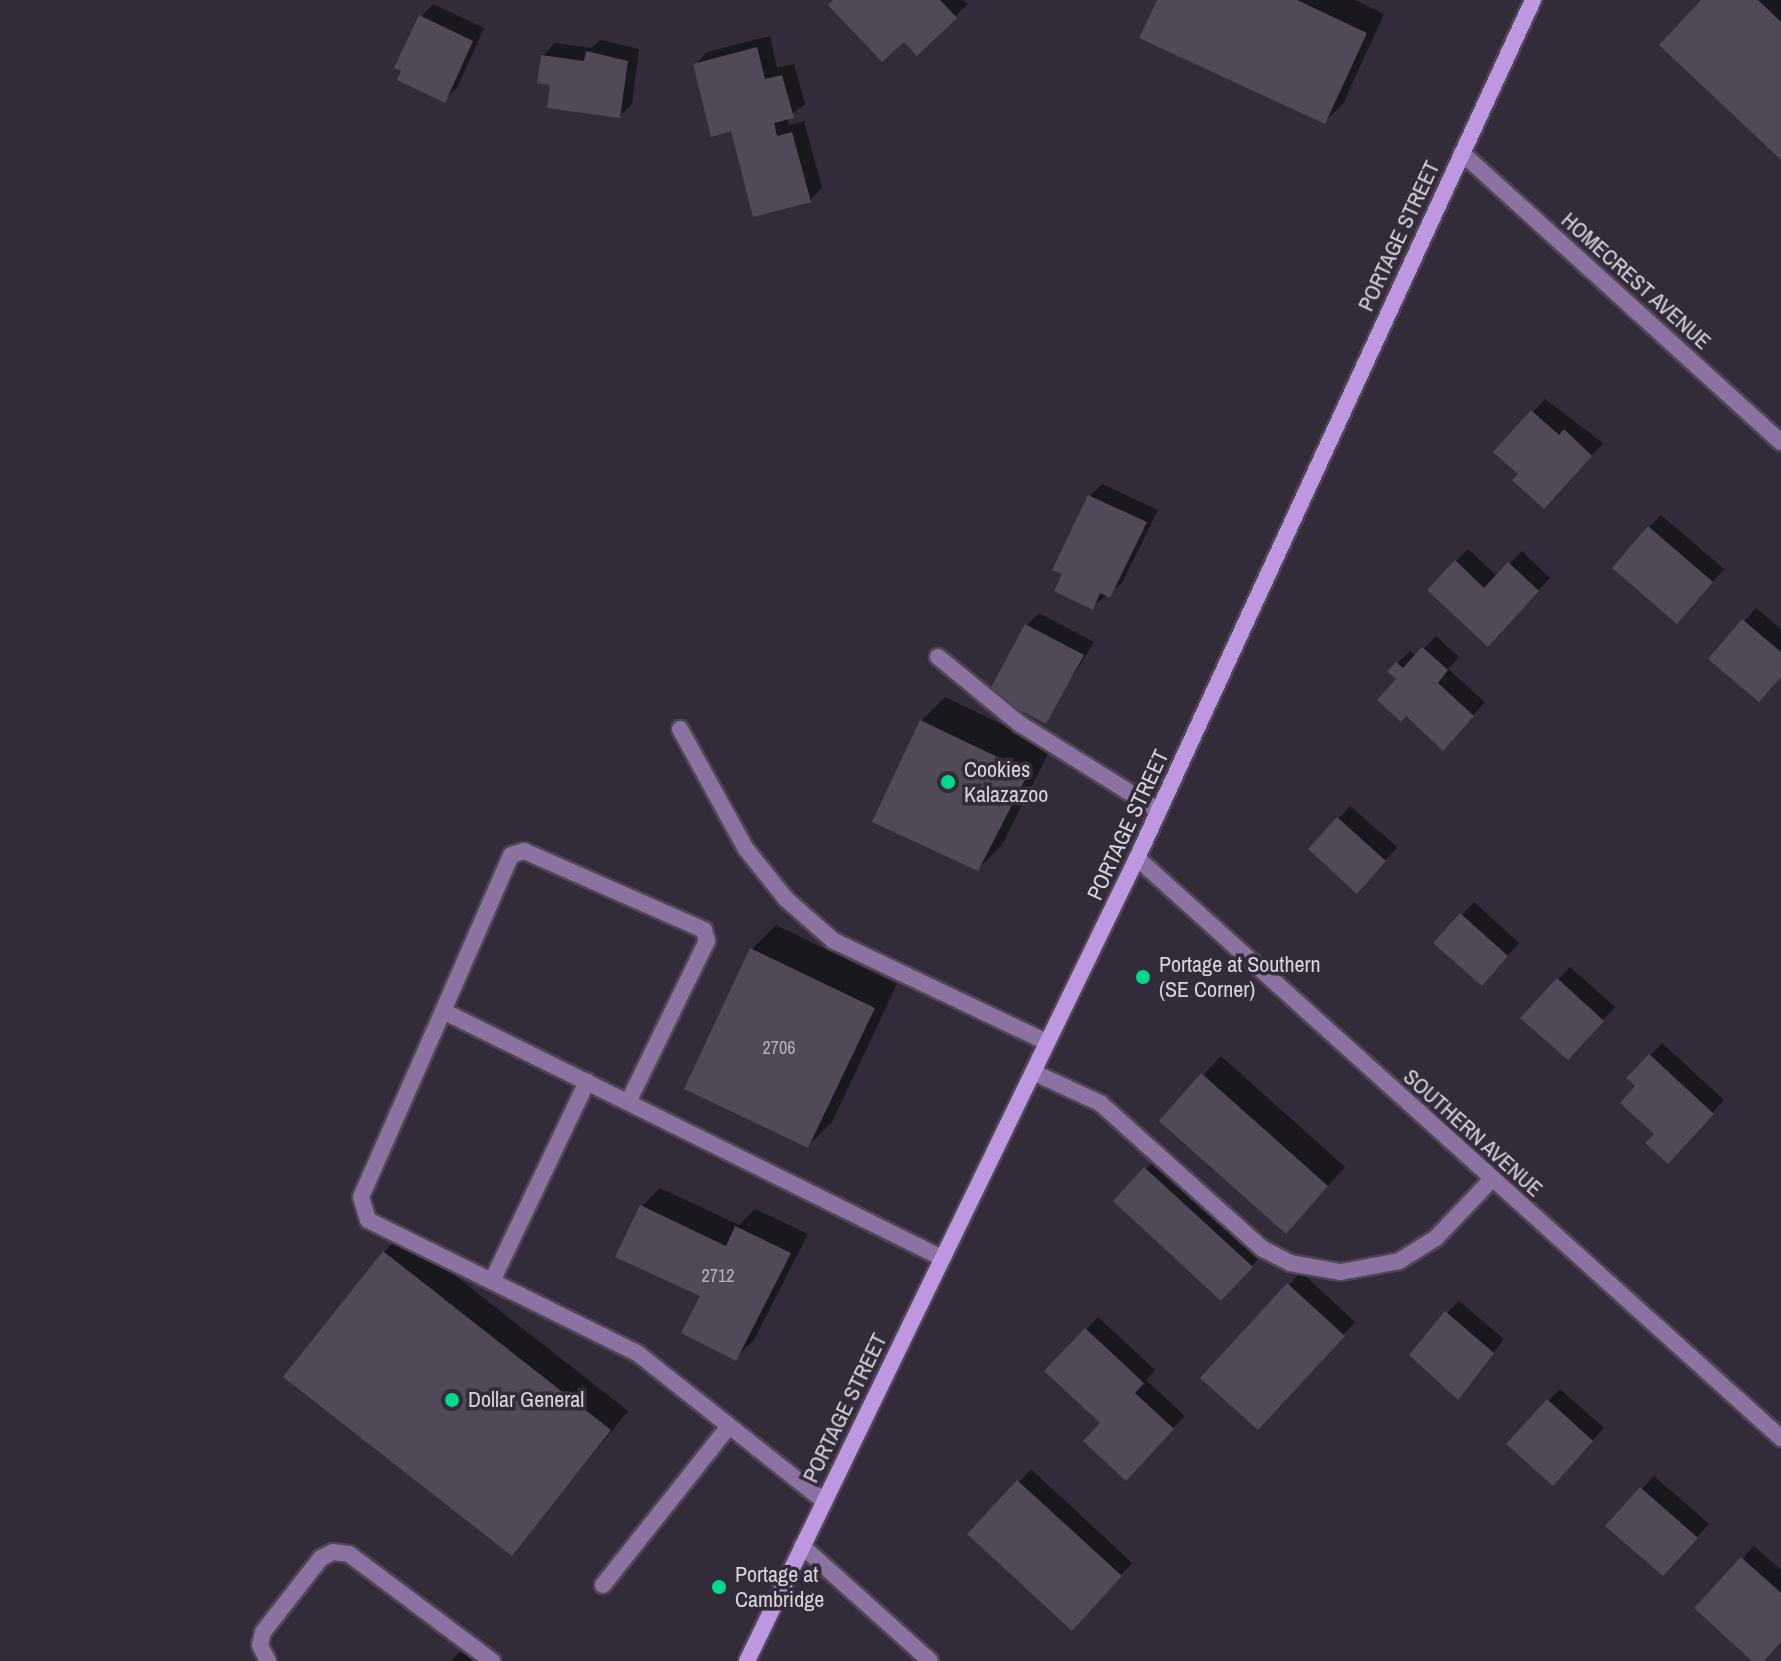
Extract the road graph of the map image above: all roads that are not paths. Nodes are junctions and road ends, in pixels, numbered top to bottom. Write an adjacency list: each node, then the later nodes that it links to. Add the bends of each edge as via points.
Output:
1 (1533, 0): 2 (main road, PORTAGE STREET)
2 (1462, 153): 3 (street, HOMECREST AVENUE); 6 (main road, PORTAGE STREET)
3 (1781, 442)
4 (938, 657): 6 (street, via 1020,724)
5 (680, 729): 9 (street, via 746,849 786,899 834,941)
6 (1159, 811): 7 (main road, PORTAGE STREET)
7 (1137, 858): 9 (main road, PORTAGE STREET); 13 (street, SOUTHERN AVENUE)
8 (443, 1011): 11 (street); 12 (street, via 511,855 524,851 704,930 707,941); 15 (street, via 361,1197 368,1220)
9 (1047, 1042): 10 (main road, PORTAGE STREET)
10 (1033, 1072): 13 (street, via 1100,1103 1263,1249 1290,1263 1341,1272 1399,1261 1436,1238); 14 (main road, PORTAGE STREET)
11 (587, 1082): 12 (street); 15 (street)
12 (628, 1102): 14 (street)
13 (1491, 1180): 17 (street, SOUTHERN AVENUE)
14 (942, 1258): 18 (main road, PORTAGE STREET)
15 (492, 1281): 16 (street, via 637,1353)
16 (729, 1426): 18 (street); 20 (street)
17 (1781, 1438)
18 (824, 1501): 19 (main road, PORTAGE STREET)
19 (802, 1546): 23 (main road, PORTAGE STREET); 24 (street)
20 (603, 1585)
21 (268, 1661): 22 (street, via 260,1645 263,1632 321,1558 333,1552 349,1554)
22 (492, 1661)
23 (747, 1661)
24 (930, 1661)

